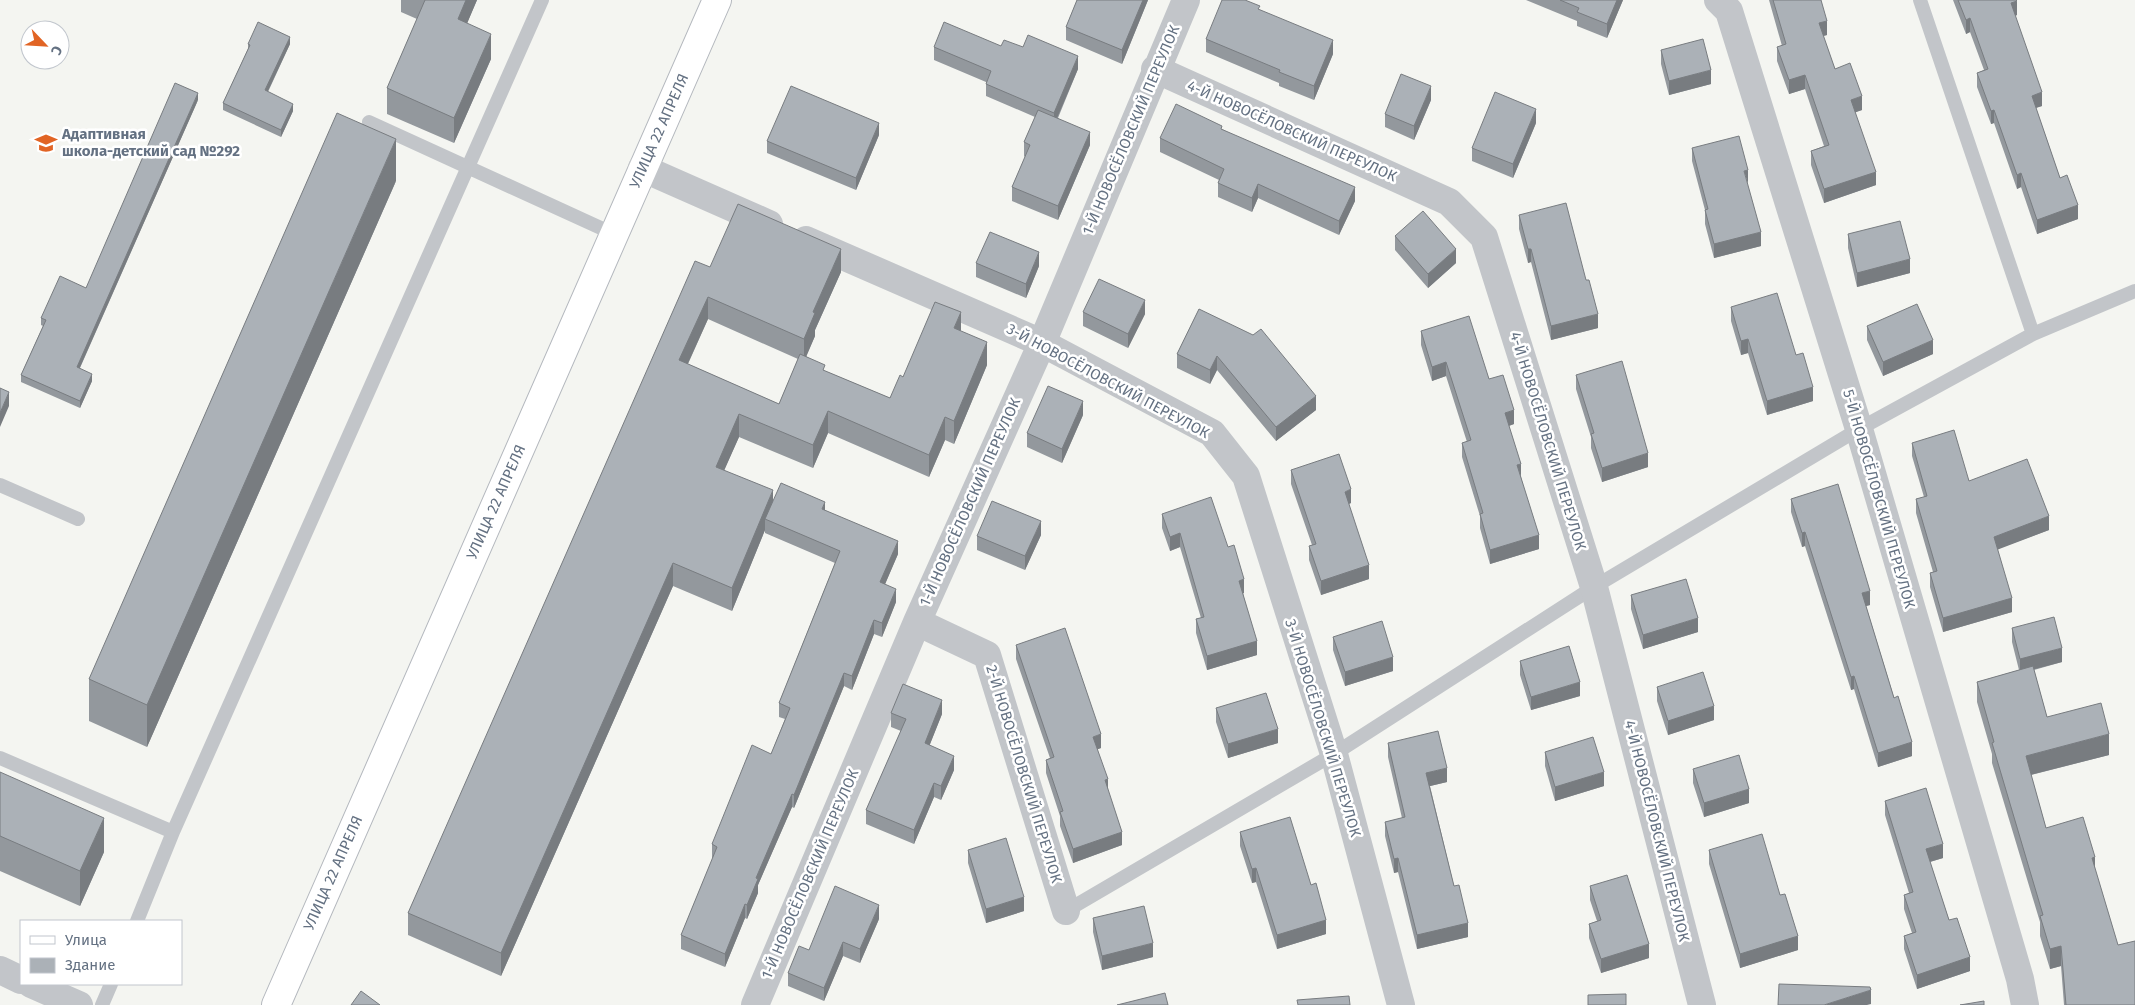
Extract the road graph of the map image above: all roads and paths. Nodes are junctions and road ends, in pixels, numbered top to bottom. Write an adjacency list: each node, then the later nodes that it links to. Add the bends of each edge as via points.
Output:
1 (542, 0): 8 (lane)
2 (717, 0): 9 (main road, УЛИЦА 22 АПРЕЛЯ)
3 (1186, 0): 6 (street, 1-Й НОВОСЁЛОВСКИЙ ПЕРЕУЛОК)
4 (1718, 0): 14 (street, 5-Й НОВОСЁЛОВСКИЙ ПЕРЕУЛОК, via 1729,11)
5 (1920, 0): 12 (lane)
6 (1156, 69): 13 (street, 1-Й НОВОСЁЛОВСКИЙ ПЕРЕУЛОК); 17 (street, 4-Й НОВОСЁЛОВСКИЙ ПЕРЕУЛОК, via 1449,202 1484,237)
7 (369, 122): 8 (lane)
8 (468, 165): 10 (lane); 21 (lane)
9 (642, 168): 10 (main road, УЛИЦА 22 АПРЕЛЯ); 13 (street, 3-Й НОВОСЁЛОВСКИЙ ПЕРЕУЛОК)
10 (614, 234): 30 (main road, УЛИЦА 22 АПРЕЛЯ)
11 (2135, 291): 12 (lane)
12 (2033, 334): 14 (lane)
13 (1042, 343): 18 (street, 1-Й НОВОСЁЛОВСКИЙ ПЕРЕУЛОК); 19 (street, 3-Й НОВОСЁЛОВСКИЙ ПЕРЕУЛОК, via 1212,433 1246,476)
14 (1860, 429): 17 (lane); 34 (street, 5-Й НОВОСЁЛОВСКИЙ ПЕРЕУЛОК)
15 (0, 485): 16 (lane)
16 (78, 519)
17 (1594, 587): 19 (lane); 33 (street, 4-Й НОВОСЁЛОВСКИЙ ПЕРЕУЛОК)
18 (916, 622): 22 (street, 2-Й НОВОСЁЛОВСКИЙ ПЕРЕУЛОК, via 987,654); 31 (street, 1-Й НОВОСЁЛОВСКИЙ ПЕРЕУЛОК)
19 (1334, 754): 22 (lane); 32 (street, 3-Й НОВОСЁЛОВСКИЙ ПЕРЕУЛОК)
20 (0, 758): 21 (lane)
21 (173, 832): 23 (lane)
22 (1066, 911)
23 (137, 920)
24 (0, 970): 25 (street)
25 (20, 980)
26 (33, 985): 28 (street)
27 (111, 985): 29 (lane)
28 (79, 1005)
29 (102, 1005)
30 (276, 1005)
31 (755, 1005)
32 (1401, 1005)
33 (1702, 1005)
34 (2025, 1005)

